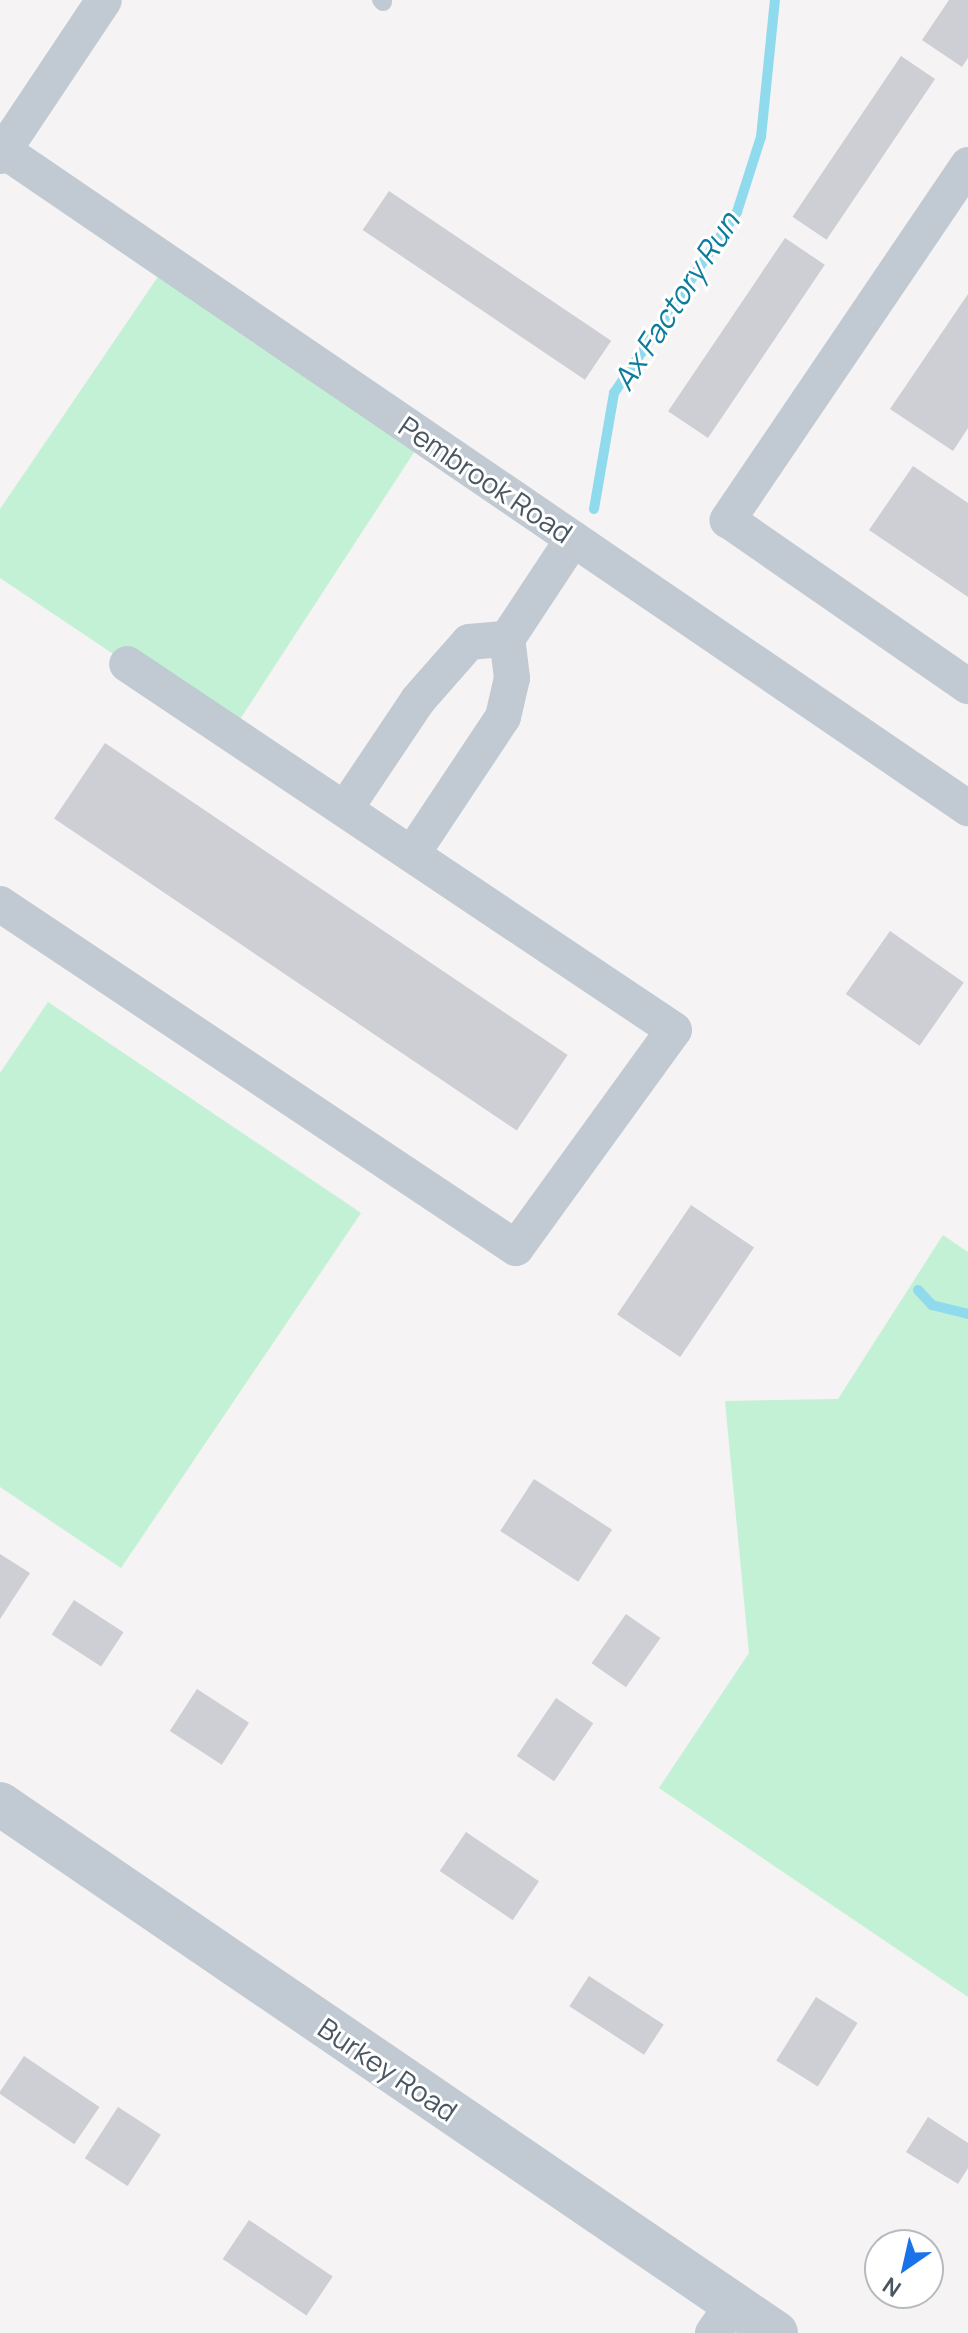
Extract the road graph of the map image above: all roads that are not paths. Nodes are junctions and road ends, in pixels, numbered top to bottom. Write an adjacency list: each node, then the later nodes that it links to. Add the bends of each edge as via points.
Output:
1 (104, 0): 2 (street)
2 (1, 151): 4 (street, Pembrook Road)
3 (968, 165): 7 (street, via 728,520)
4 (573, 539): 5 (street); 8 (street, Pembrook Road)
5 (507, 639): 9 (street, via 469,642 418,700); 10 (street, via 512,678 503,717)
6 (127, 664): 9 (street)
7 (968, 686)
8 (968, 808)
9 (345, 809): 10 (street)
10 (412, 854): 11 (street, via 674,1030 516,1248)
11 (0, 904)
12 (0, 1804): 13 (street, Burkey Road)
13 (723, 2318): 14 (street, Burkey Road)
14 (776, 2333)

